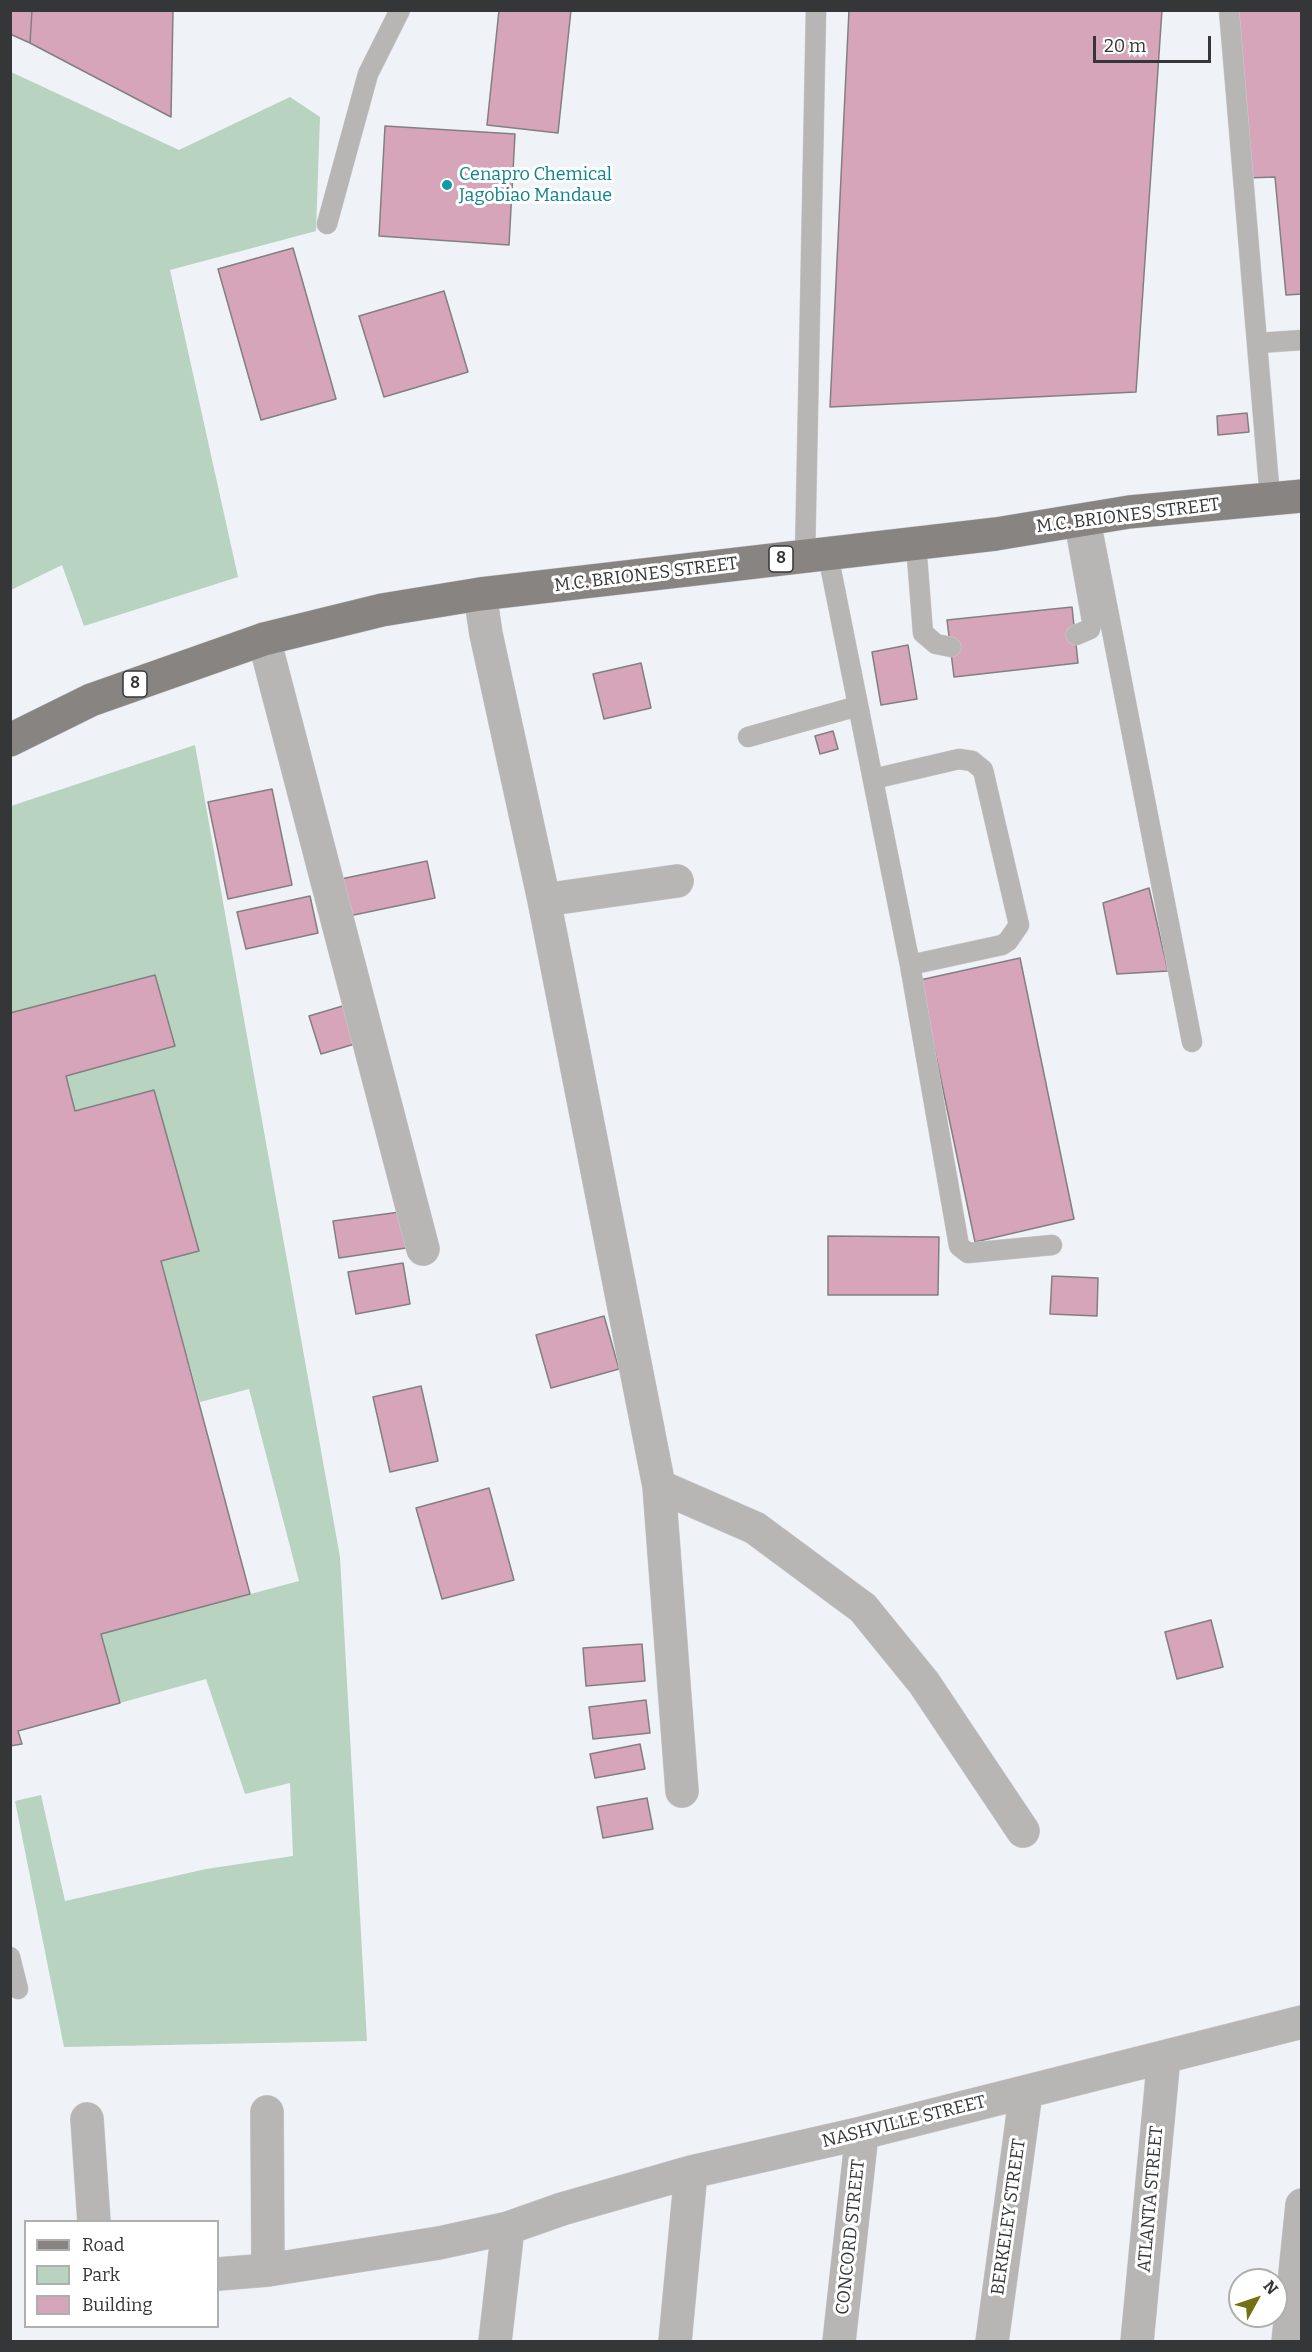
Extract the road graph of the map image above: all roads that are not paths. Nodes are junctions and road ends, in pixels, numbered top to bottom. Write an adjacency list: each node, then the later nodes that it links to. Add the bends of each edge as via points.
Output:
1 (400, 10): 4 (lane, via 368,74)
2 (816, 10): 10 (lane)
3 (1229, 10): 6 (lane)
4 (327, 224)
5 (1302, 340): 6 (lane)
6 (1258, 343): 7 (lane)
7 (1286, 497): 8 (main road, M.C. BRIONES STREET / 8)
8 (1082, 519): 9 (main road, M.C. BRIONES STREET / 8); 12 (lane, via 1092,621 1090,629); 22 (lane)
9 (916, 543): 10 (main road, M.C. BRIONES STREET / 8); 14 (lane, via 923,633 936,644)
10 (816, 556): 11 (main road, M.C. BRIONES STREET / 8); 15 (lane)
11 (480, 594): 13 (main road, M.C. BRIONES STREET / 8, via 382,610); 20 (street)
12 (1076, 635)
13 (264, 639): 17 (main road, M.C. BRIONES STREET / 8, via 91,700); 24 (street)
14 (951, 647)
15 (858, 706): 16 (lane); 18 (lane)
16 (748, 736)
17 (10, 740)
18 (873, 779): 21 (lane); 21 (lane, via 959,759 972,761 983,770 1018,925 1002,945)
19 (677, 881): 20 (street)
20 (544, 900): 25 (street)
21 (910, 965): 23 (lane, via 959,1246 968,1253)
22 (1192, 1042)
23 (1052, 1245)
24 (423, 1249)
25 (659, 1486): 26 (street); 27 (street, via 755,1528 863,1608 924,1683)
26 (682, 1791)
27 (1023, 1831)
28 (10, 1957): 29 (lane)
29 (18, 1989)
30 (1302, 2022): 31 (street, NASHVILLE STREET)
31 (1164, 2057): 32 (street, NASHVILLE STREET); 46 (street, ATLANTA STREET)
32 (1026, 2092): 35 (street, NASHVILLE STREET); 45 (street, BERKELEY STREET)
33 (267, 2112): 40 (street)
34 (87, 2119): 38 (street)
35 (862, 2133): 36 (street, NASHVILLE STREET); 44 (street, CONCORD STREET)
36 (691, 2172): 39 (street, NASHVILLE STREET); 43 (street)
37 (1302, 2205): 47 (street)
38 (94, 2220)
39 (508, 2228): 40 (street, NASHVILLE STREET); 42 (street)
40 (268, 2270): 41 (street, NASHVILLE STREET)
41 (219, 2274)
42 (495, 2342)
43 (675, 2342)
44 (839, 2342)
45 (992, 2342)
46 (1137, 2342)
47 (1288, 2342)

